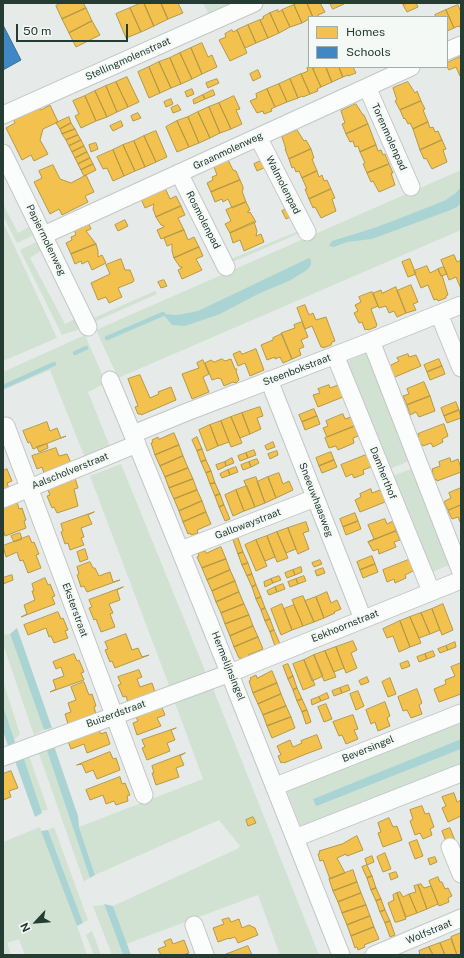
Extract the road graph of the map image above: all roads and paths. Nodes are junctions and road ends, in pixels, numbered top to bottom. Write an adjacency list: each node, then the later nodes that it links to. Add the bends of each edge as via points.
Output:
1 (254, 3): 6 (street, Stellingmolenstraat)
2 (461, 45): 3 (street)
3 (448, 51)
4 (409, 68): 5 (street, Graanmolenweg)
5 (367, 87): 7 (street, Graanmolenweg); 10 (street, Torenmolenpad)
6 (3, 115)
7 (258, 137): 9 (street, Graanmolenweg); 11 (street, Walmolenpad)
8 (3, 153): 12 (street, Papiermolenweg)
9 (179, 173): 12 (street, Graanmolenweg); 13 (street, Rosmolenpad)
10 (411, 187)
11 (307, 232)
12 (44, 235): 16 (street, Papiermolenweg)
13 (226, 267)
14 (461, 305): 15 (street, Steenbokstraat)
15 (439, 314): 17 (street, Steenbokstraat); 19 (street)
16 (88, 327)
17 (371, 341): 18 (street, Steenbokstraat); 28 (street)
18 (335, 355): 21 (street, Steenbokstraat); 30 (street, Damherthof)
19 (461, 368)
20 (110, 380): 23 (street, Hermelijnsingel)
21 (269, 380): 23 (street, Steenbokstraat, via 187,412); 26 (street, Sneeuwhaasweg)
22 (6, 426): 24 (street, Eksterstraat)
23 (135, 439): 24 (street, Aalscholverstraat); 27 (street, Hermelijnsingel)
24 (30, 488): 25 (street, Aalscholverstraat); 34 (street, Eksterstraat)
25 (3, 498)
26 (315, 498): 27 (street, Gallowaystraat); 31 (street, Sneeuwhaasweg)
27 (181, 550): 32 (street, Hermelijnsingel)
28 (461, 572)
29 (461, 580): 30 (street, Eekhoornstraat)
30 (431, 591): 31 (street, Eekhoornstraat)
31 (363, 619): 32 (street, Eekhoornstraat)
32 (230, 673): 34 (street, Buizerdstraat); 37 (street, Hermelijnsingel)
33 (461, 713): 37 (street, Beversingel)
34 (114, 715): 35 (street, Buizerdstraat); 38 (street, Eksterstraat)
35 (3, 757)
36 (461, 773): 39 (street)
37 (276, 786): 39 (street, Hermelijnsingel)
38 (144, 794)
39 (295, 838): 45 (street, Hermelijnsingel)
40 (450, 847): 41 (street)
41 (461, 874)
42 (461, 918): 46 (street, Wolfstraat)
43 (194, 925): 44 (street)
44 (205, 955)
45 (341, 955)
46 (374, 955)

